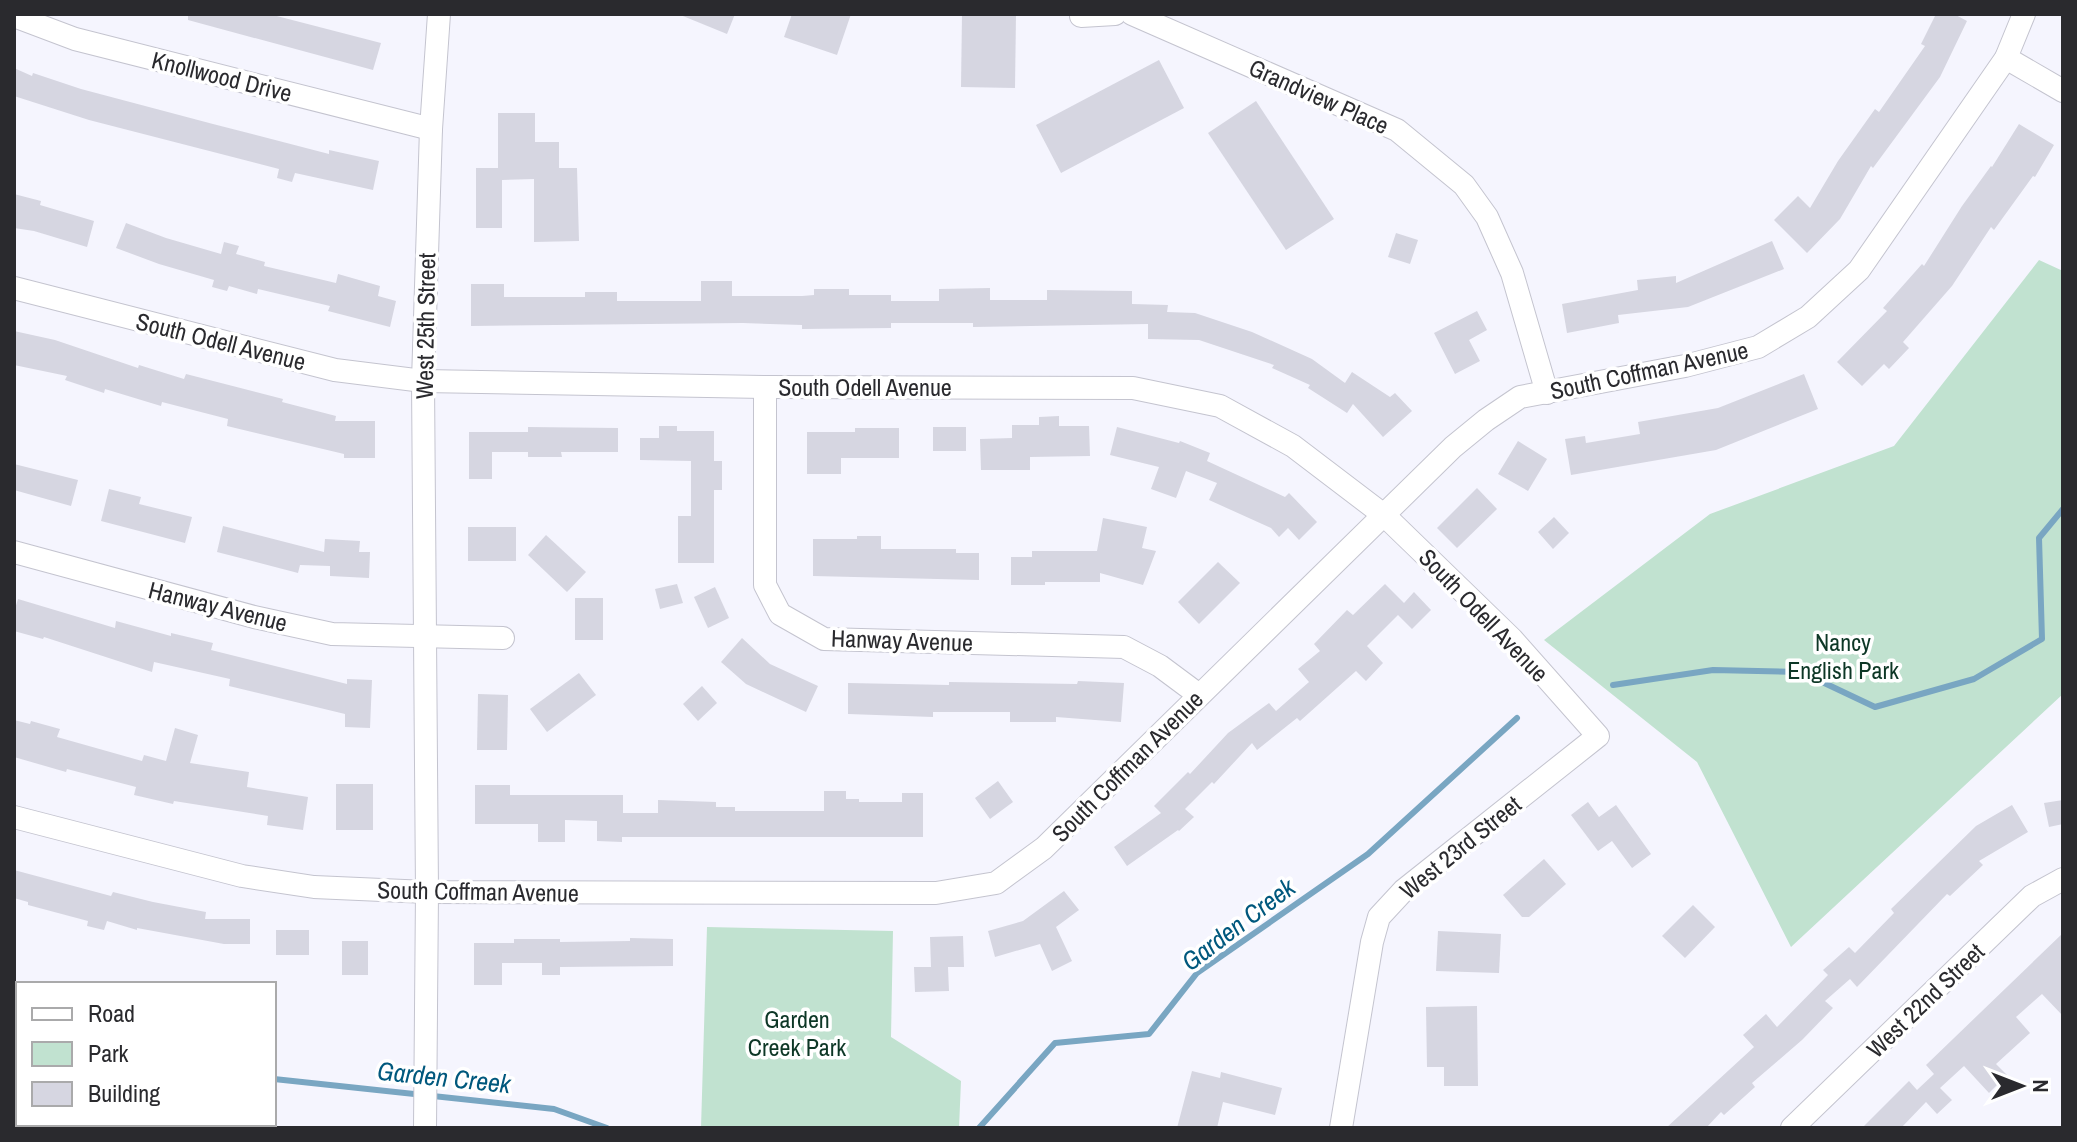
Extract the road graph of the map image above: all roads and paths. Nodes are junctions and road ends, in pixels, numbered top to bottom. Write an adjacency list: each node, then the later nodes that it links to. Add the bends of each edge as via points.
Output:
1 (439, 14): 9 (street, West 25th Street)
2 (1115, 14): 6 (street)
3 (1132, 14): 13 (street, Grandview Place, via 1397,130 1464,185 1487,217 1512,273)
4 (2024, 14): 7 (street, South Coffman Avenue)
5 (14, 16): 9 (street, Knollwood Drive, via 75,39)
6 (1081, 16)
7 (2006, 58): 8 (street); 13 (street, South Coffman Avenue, via 1859,270 1808,317 1758,347)
8 (2063, 91)
9 (431, 129): 11 (street, West 25th Street)
10 (14, 288): 11 (street, South Odell Avenue, via 335,370)
11 (423, 381): 12 (street, South Odell Avenue); 16 (street, West 25th Street)
12 (765, 387): 14 (street, South Odell Avenue, via 1133,388 1220,406 1293,446); 18 (street, Hanway Avenue, via 765,585 780,614 824,639 1124,647)
13 (1547, 393): 14 (street, South Coffman Avenue, via 1520,397 1486,420)
14 (1385, 516): 18 (street, South Coffman Avenue); 19 (street, South Odell Avenue, via 1512,639)
15 (14, 552): 16 (street, Hanway Avenue, via 332,634)
16 (426, 638): 17 (street); 22 (street, West 25th Street)
17 (503, 638)
18 (1199, 695): 22 (street, South Coffman Avenue, via 1044,848 996,883 936,893)
19 (1598, 736): 24 (street, West 23rd Street, via 1404,890 1379,917)
20 (14, 817): 22 (street, South Coffman Avenue, via 242,876 314,887)
21 (2063, 879): 25 (street, West 22nd Street, via 2032,896)
22 (427, 892): 23 (street, West 25th Street)
23 (425, 1128)
24 (1341, 1128)
25 (1792, 1128)

